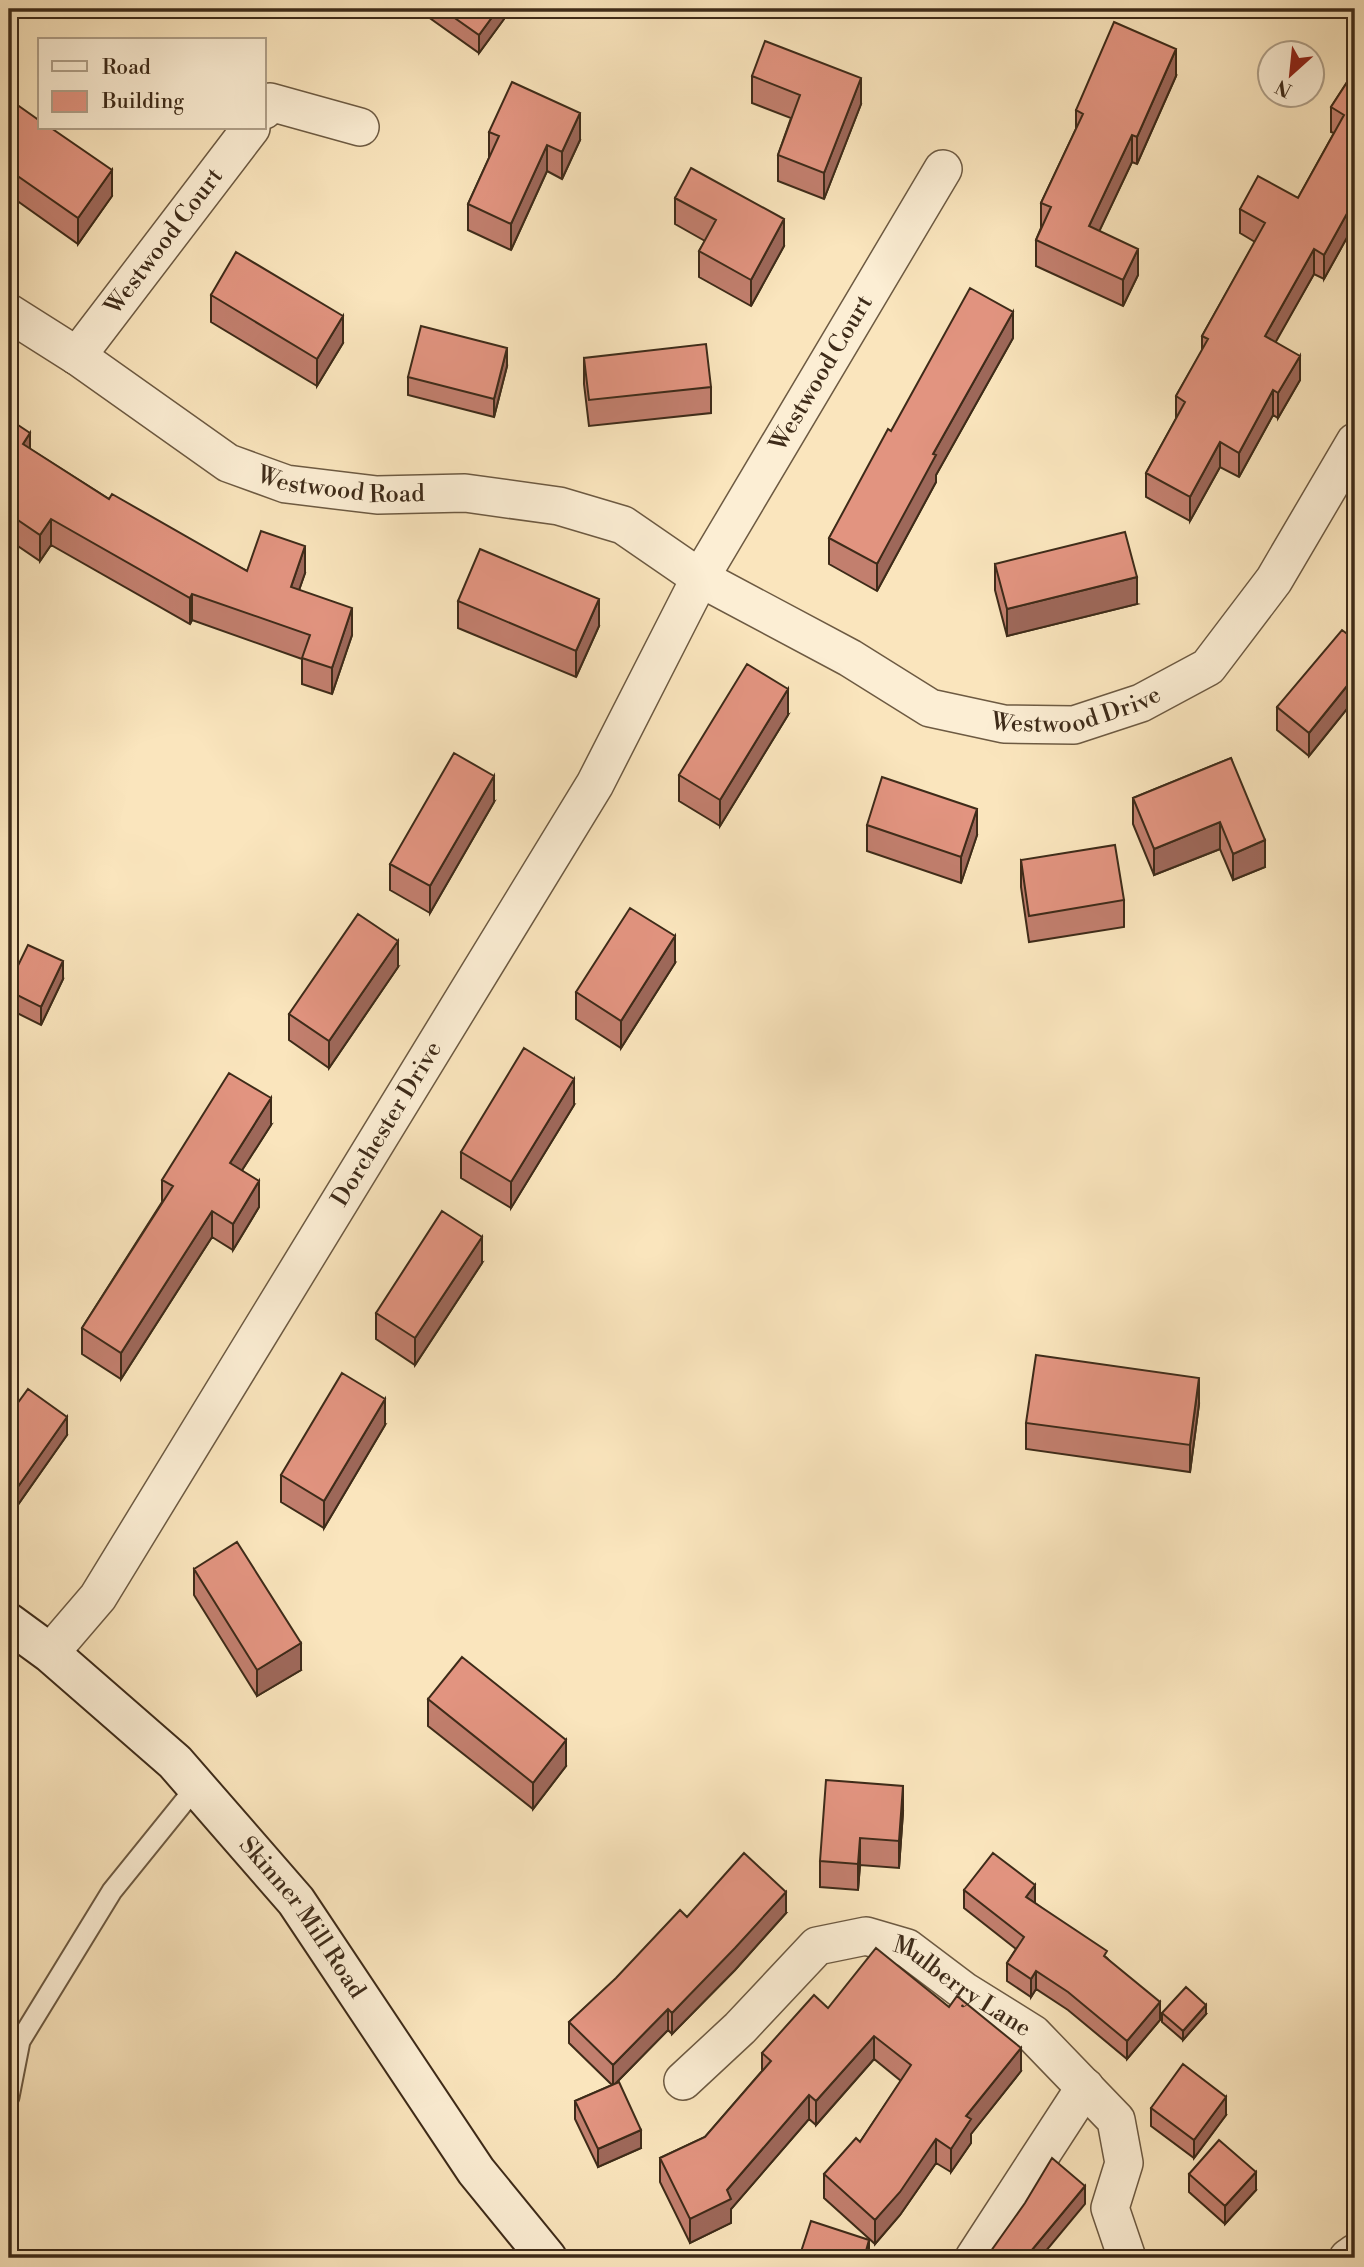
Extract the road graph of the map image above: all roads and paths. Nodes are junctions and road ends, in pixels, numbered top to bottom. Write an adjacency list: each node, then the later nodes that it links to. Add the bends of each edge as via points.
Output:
1 (266, 107): 2 (street, via 270,102)
2 (359, 127)
3 (249, 130): 6 (street, Westwood Court)
4 (943, 169): 8 (street, Westwood Court)
5 (9, 313): 6 (street, Westwood Road)
6 (77, 356): 8 (street, Westwood Road, via 228,463 286,484 377,495 465,493 559,506 622,525)
7 (1355, 442): 8 (street, Westwood Drive, via 1274,580 1208,667 1141,703 1074,725 1004,724 930,708)
8 (700, 578): 10 (street, Dorchester Drive, via 581,808 98,1597)
9 (9, 1623): 10 (street, Skinner Mill Road)
10 (50, 1653): 11 (street, Skinner Mill Road, via 175,1762)
11 (197, 1787): 14 (lane, via 112,1891 20,2041); 16 (street, Skinner Mill Road, via 296,1901 476,2171)
12 (683, 2081): 13 (street, Mulberry Lane, via 817,1946 866,1936 907,1948 1033,2034)
13 (1085, 2087): 17 (street); 18 (street, Mulberry Lane, via 1116,2120 1124,2163 1110,2208)
14 (9, 2097)
15 (1355, 2253): 19 (street)
16 (547, 2258)
17 (974, 2258)
18 (1127, 2258)
19 (1348, 2258)

